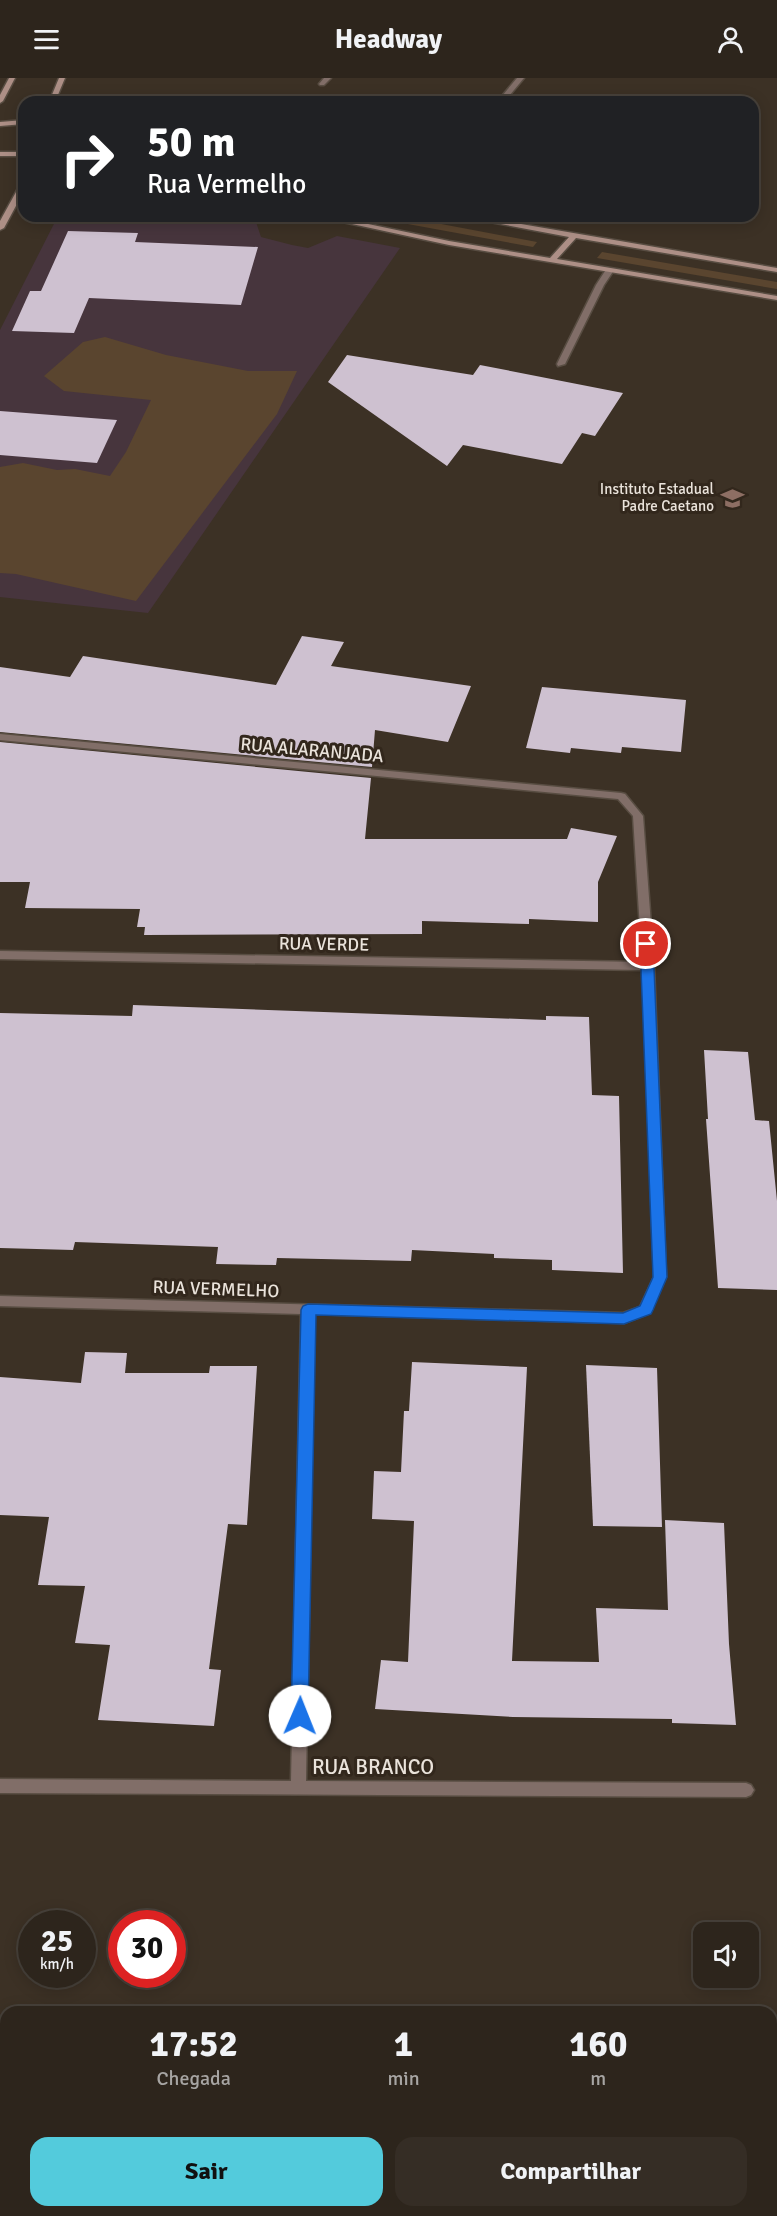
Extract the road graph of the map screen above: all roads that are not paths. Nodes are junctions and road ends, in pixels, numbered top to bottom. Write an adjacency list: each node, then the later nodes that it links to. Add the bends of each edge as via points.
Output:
1 (12, 78): 8 (street)
2 (62, 78): 6 (street)
3 (328, 78): 5 (street)
4 (521, 78): 7 (street)
5 (322, 84)
6 (54, 96)
7 (505, 96)
8 (0, 101)
9 (18, 122): 10 (street)
10 (0, 124)
11 (0, 154): 12 (street)
12 (18, 154)
13 (18, 196): 16 (street)
14 (348, 222): 18 (street)
15 (496, 222): 17 (street)
16 (0, 228)
17 (574, 236): 18 (street); 20 (street)
18 (552, 260): 19 (street)
19 (610, 270): 21 (street); 22 (street)
20 (777, 270)
21 (777, 298)
22 (561, 364)
23 (0, 737): 25 (street, RUA ALARANJADA, via 621,796 638,816)
24 (0, 955): 25 (street, RUA VERDE)
25 (648, 966): 27 (street, RUA VERMELHO, via 660,1277 645,1310 624,1318)
26 (0, 1301): 27 (street, RUA VERMELHO)
27 (308, 1310): 29 (street)
28 (0, 1786): 29 (street, RUA BRANCO)
29 (298, 1787): 30 (street, RUA BRANCO)
30 (746, 1790)

